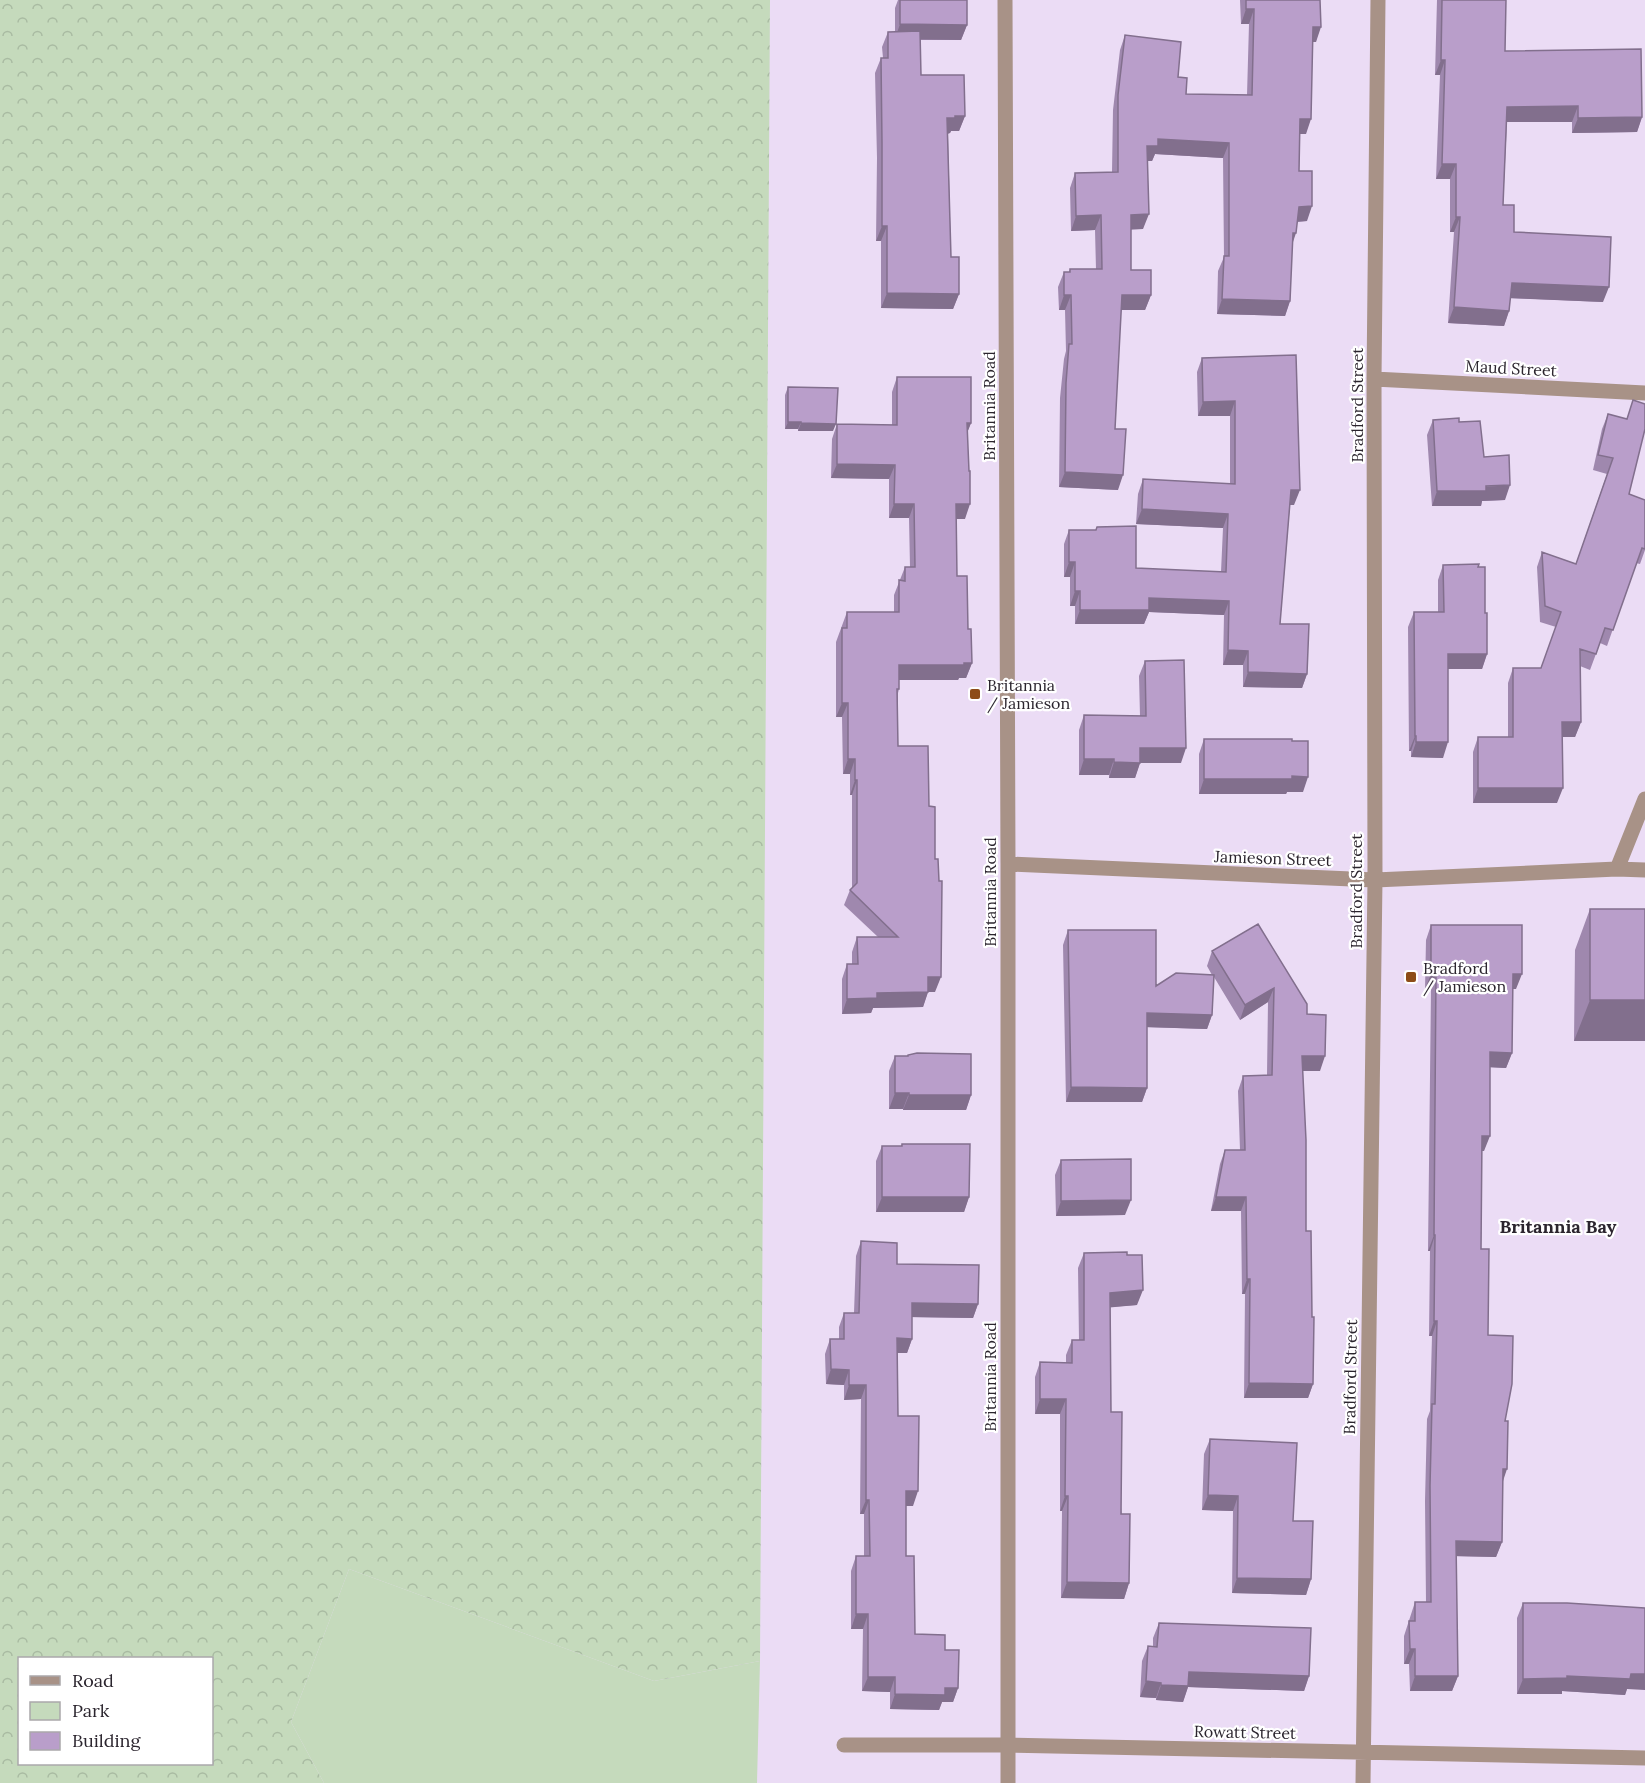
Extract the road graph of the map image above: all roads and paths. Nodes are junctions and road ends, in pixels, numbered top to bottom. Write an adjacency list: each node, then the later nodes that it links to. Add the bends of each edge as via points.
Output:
1 (1005, 0): 6 (street, Britannia Road)
2 (1378, 0): 3 (street, Bradford Street)
3 (1374, 379): 4 (street, Maud Street); 9 (street, Bradford Street)
4 (1645, 393)
5 (1645, 799): 7 (street)
6 (1008, 864): 9 (street, Jamieson Street); 11 (street, Britannia Road)
7 (1617, 869): 8 (street, Jamieson Street); 9 (street, Jamieson Street)
8 (1645, 870)
9 (1375, 880): 12 (street, Bradford Street)
10 (844, 1745): 11 (street, Rowatt Street)
11 (1008, 1745): 12 (street, Rowatt Street); 14 (street, Britannia Road)
12 (1364, 1752): 13 (street, Rowatt Street); 15 (street, Bradford Street)
13 (1645, 1758)
14 (1008, 1783)
15 (1363, 1783)

